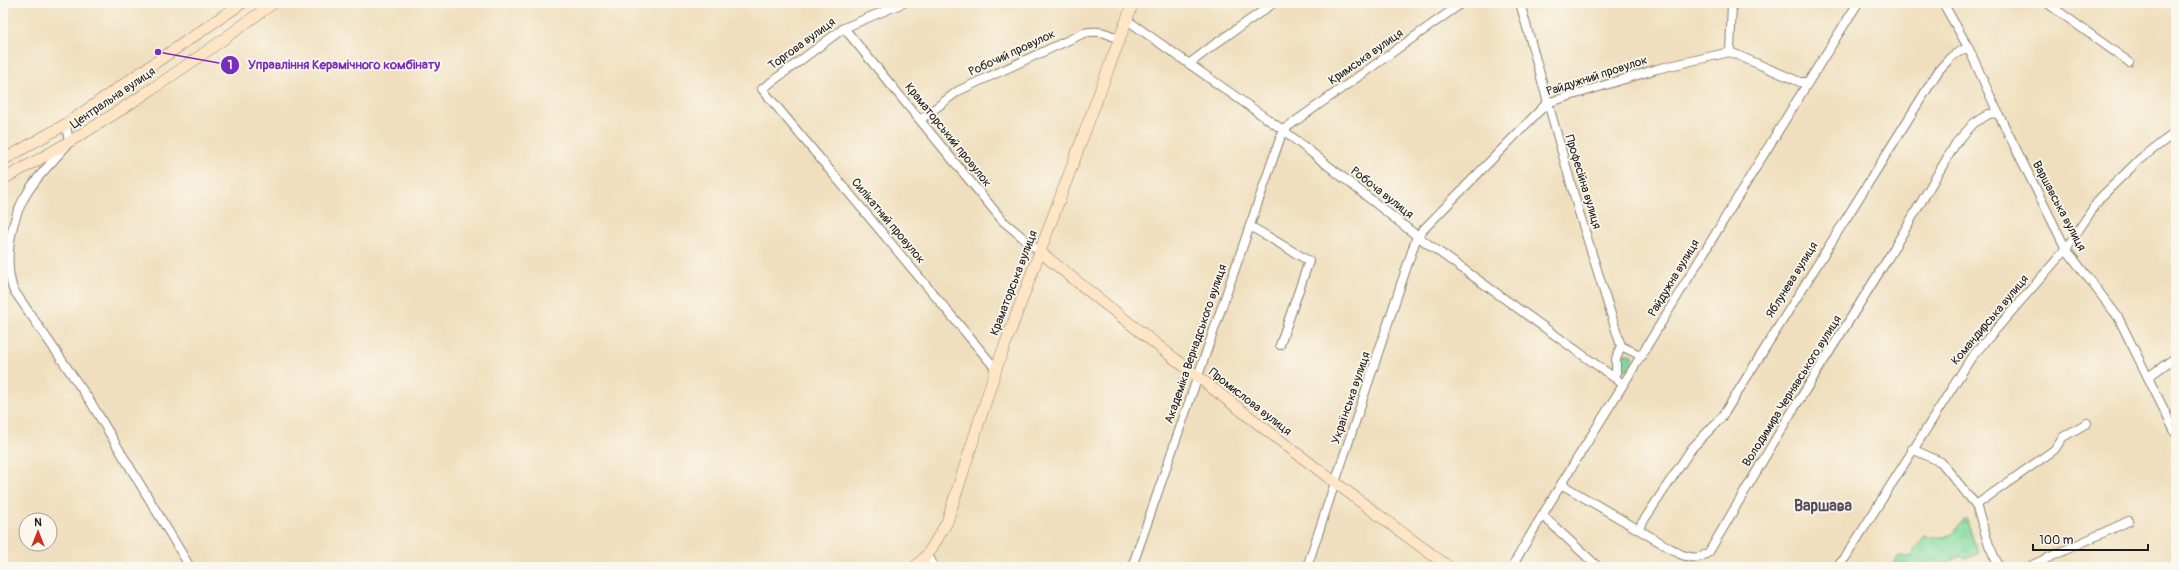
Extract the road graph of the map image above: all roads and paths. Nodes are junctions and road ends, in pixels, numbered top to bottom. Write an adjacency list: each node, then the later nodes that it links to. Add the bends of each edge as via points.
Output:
1 (242, 3): 24 (street, Центральна вулиця)
2 (273, 3): 27 (street, Центральна вулиця)
3 (903, 3): 13 (street, Торгова вулиця)
4 (1133, 3): 12 (street, Краматорська вулиця)
5 (1274, 3): 18 (street)
6 (1462, 3): 25 (street, Кримська вулиця)
7 (1520, 3): 21 (street, Професійна вулиця)
8 (1732, 3): 16 (street)
9 (1858, 3): 19 (street, Райдужна вулиця)
10 (1943, 3): 15 (street, Варшавська вулиця)
11 (2047, 3): 17 (street)
12 (1127, 20): 14 (street, Краматорська вулиця); 18 (street, Робоча вулиця)
13 (844, 28): 20 (street, Торгова вулиця); 23 (street, Краматорський провулок)
14 (1119, 40): 23 (street, Робочий провулок, via 1096,30 1084,33 958,91); 33 (street, Краматорська вулиця)
15 (1968, 47): 22 (street, Варшавська вулиця); 51 (street, Яблунева вулиця, via 1952,56 1939,70 1722,417 1692,448)
16 (1730, 52): 19 (street, via 1800,82); 21 (street, Райдужний провулок, via 1657,69)
17 (2129, 62)
18 (1189, 64): 25 (street, Робоча вулиця)
19 (1808, 82): 36 (street, Райдужна вулиця)
20 (762, 89): 38 (street, Силікатний провулок)
21 (1547, 103): 31 (street, Райдужний провулок); 35 (street, Професійна вулиця)
22 (1998, 113): 32 (street, Варшавська вулиця); 51 (street, Володимира Чернявського вулиця, via 1989,114 1974,123 1956,143 1709,552 1692,559)
23 (920, 120): 33 (street, Краматорський провулок, via 1003,221)
24 (66, 124): 27 (street); 28 (street, Центральна вулиця)
25 (1283, 130): 30 (street, Академіка Вернадського вулиця); 31 (street, Робоча вулиця)
26 (2176, 132): 32 (street, Командирська вулиця, via 2140,159 2100,198)
27 (69, 144): 29 (street, Центральна вулиця); 53 (street, via 28,190 19,209 7,262 8,274 13,289 90,401)
28 (3, 160)
29 (3, 179)
30 (1250, 226): 34 (street, via 1309,261); 40 (street, Академіка Вернадського вулиця)
31 (1417, 236): 41 (street, Робоча вулиця); 46 (street, Українська вулиця)
32 (2066, 249): 39 (street, Варшавська вулиця, via 2118,317); 45 (street, Командирська вулиця, via 1971,358)
33 (1040, 252): 38 (street, Краматорська вулиця); 40 (street, Промислова вулиця)
34 (1280, 345)
35 (1621, 346): 36 (street); 41 (street, via 1616,359)
36 (1642, 356): 42 (street, Райдужна вулиця)
37 (2176, 357): 39 (street)
38 (996, 369): 52 (street, Краматорська вулиця, via 947,522)
39 (2148, 377): 44 (street, Варшавська вулиця)
40 (1197, 378): 46 (street, Промислова вулиця); 56 (street, Академіка Вернадського вулиця)
41 (1616, 378): 42 (street, Робоча вулиця)
42 (1623, 384): 47 (street, Райдужна вулиця)
43 (2086, 423): 48 (street, via 2063,437 2054,450)
44 (2176, 434)
45 (1912, 449): 48 (street, via 1941,462); 61 (street, Командирська вулиця, via 1845,558)
46 (1335, 484): 57 (street, Українська вулиця); 58 (street, Промислова вулиця)
47 (1561, 484): 49 (street, Райдужна вулиця); 51 (street, Володимира Чернявського вулиця)
48 (1976, 505): 62 (street)
49 (1542, 515): 59 (street, Райдужна вулиця); 60 (street)
50 (2129, 521): 63 (street)
51 (1638, 529)
52 (928, 554): 54 (street, Краматорська вулиця); 55 (street)
53 (190, 567)
54 (915, 567)
55 (934, 567)
56 (1132, 567)
57 (1307, 567)
58 (1449, 567)
59 (1512, 567)
60 (1598, 567)
61 (1836, 567)
62 (1999, 567)
63 (2028, 567)

